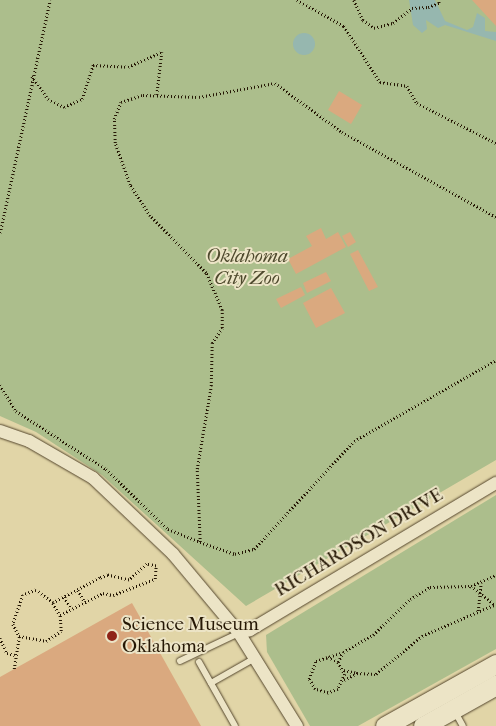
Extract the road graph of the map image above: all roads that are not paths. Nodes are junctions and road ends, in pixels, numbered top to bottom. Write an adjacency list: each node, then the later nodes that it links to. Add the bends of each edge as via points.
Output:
1 (0, 431): 3 (street, via 29,441 93,478 173,554)
2 (496, 483): 3 (street, RICHARDSON DRIVE, via 250,630)
3 (239, 633): 4 (street); 5 (lane)
4 (255, 658): 8 (lane); 12 (street)
5 (180, 661)
6 (200, 662): 8 (lane)
7 (496, 664): 13 (main road)
8 (211, 683): 11 (lane)
9 (496, 685): 10 (main road)
10 (454, 709): 14 (main road); 15 (lane)
11 (235, 726)
12 (297, 726)
13 (385, 726)
14 (423, 726)
15 (463, 726)

